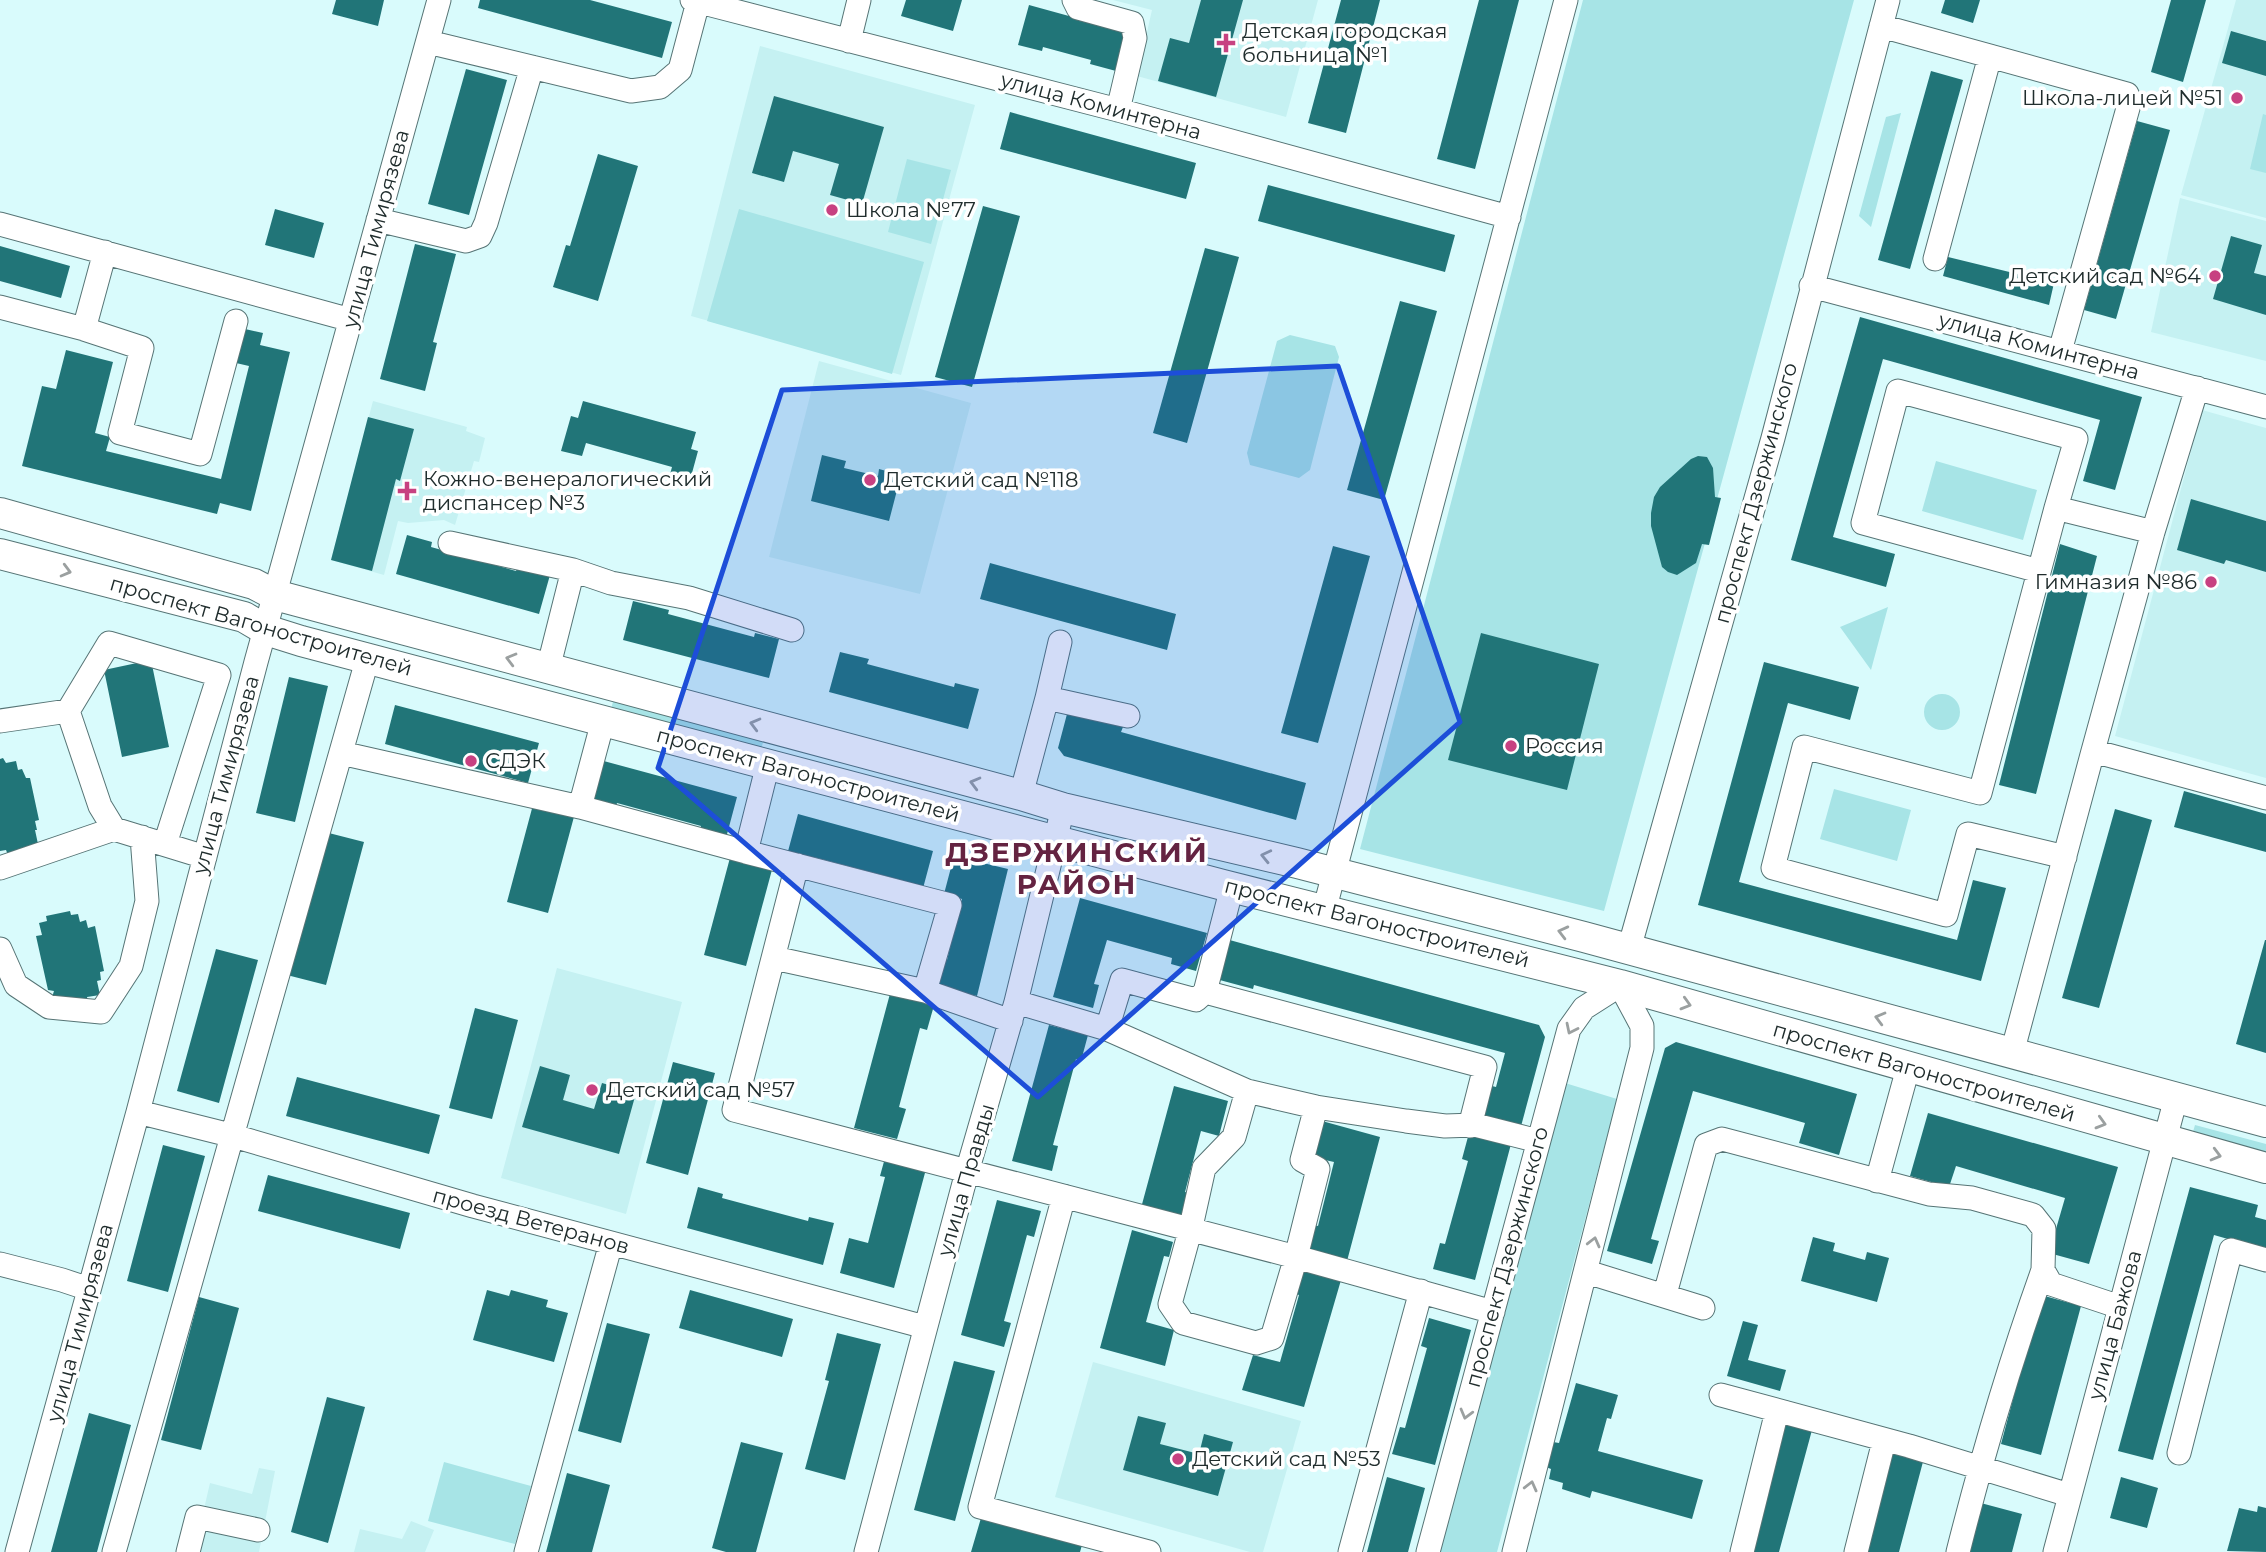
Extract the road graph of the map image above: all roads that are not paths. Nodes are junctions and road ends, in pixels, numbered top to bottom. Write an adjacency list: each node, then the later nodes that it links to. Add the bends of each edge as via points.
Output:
1 (439, 0): 9 (street, улица Тимирязева)
2 (859, 0): 8 (street)
3 (1074, 0): 12 (street, via 1078,8 1132,23 1135,38)
4 (1566, 0): 13 (street)
5 (1888, 0): 7 (street, проспект Дзержинского)
6 (695, 1): 8 (street, улица Коминтерна); 11 (street, via 680,70 660,87 631,91)
7 (1881, 26): 10 (street); 18 (street, проспект Дзержинского)
8 (849, 41): 12 (street, улица Коминтерна)
9 (428, 42): 11 (street); 14 (street, улица Тимирязева)
10 (1990, 56): 17 (street); 23 (street, via 2127,94 2130,102)
11 (532, 67): 14 (street, via 480,236 466,242)
12 (1118, 110): 13 (street, улица Коминтерна)
13 (1509, 217): 60 (street)
14 (378, 220): 20 (street, улица Тимирязева)
15 (0, 224): 16 (street)
16 (105, 253): 20 (street); 22 (street)
17 (1935, 260)
18 (1811, 286): 23 (street, улица Коминтерна); 63 (street, проспект Дзержинского, via 1773,438)
19 (0, 307): 22 (street)
20 (351, 320): 33 (street, улица Тимирязева)
21 (236, 321): 22 (street, via 200,454 120,433 142,348)
22 (84, 329)
23 (2060, 351): 24 (street, улица Коминтерна)
24 (2197, 388): 25 (street, улица Коминтерна); 28 (street)
25 (2266, 407)
26 (2056, 508): 28 (street); 32 (street); 32 (street, via 2076,439 1898,391 1863,523)
27 (0, 513): 33 (main road, проспект Вагоностроителей, via 254,584)
28 (2153, 532): 44 (street)
29 (450, 542): 31 (street)
30 (0, 554): 34 (main road, проспект Вагоностроителей, one-way to 34, via 244,617)
31 (573, 570): 35 (street, via 611,583 690,598); 38 (street)
32 (2039, 571): 57 (street, via 1980,793 1804,747 1773,868 1946,915 1968,834)
33 (275, 595): 34 (street, улица Тимирязева); 38 (main road, проспект Вагоностроителей, one-way to 33)
34 (266, 630): 37 (main road, проспект Вагоностроителей); 56 (street, улица Тимирязева)
35 (792, 630)
36 (1060, 642): 39 (street)
37 (368, 657): 43 (main road, проспект Вагоностроителей); 45 (street)
38 (548, 669): 47 (main road, проспект Вагоностроителей, one-way to 38)
39 (1047, 698): 41 (street); 47 (street)
40 (68, 710): 42 (street); 51 (street, via 100,806); 54 (street, via 109,643 219,675)
41 (1128, 716)
42 (0, 721)
43 (603, 721): 46 (main road, проспект Вагоностроителей); 49 (street)
44 (2093, 751): 48 (street); 57 (street)
45 (341, 752): 49 (street); 79 (street)
46 (768, 764): 53 (main road, проспект Вагоностроителей); 55 (street)
47 (1021, 795): 50 (main road, проспект Вагоностроителей)
48 (2266, 798)
49 (580, 807): 55 (street)
50 (1063, 808): 53 (street, улица Правды); 60 (main road, проспект Вагоностроителей, one-way to 50)
51 (114, 829): 52 (street); 59 (street)
52 (142, 837): 54 (street); 64 (street, via 147,901 131,966 101,1012 49,1007 16,985)
53 (1055, 840): 61 (main road, проспект Вагоностроителей); 69 (street, улица Правды)
54 (165, 844): 56 (street)
55 (746, 852): 58 (street)
56 (205, 857): 76 (street, улица Тимирязева)
57 (2065, 857): 71 (street)
58 (797, 865): 65 (street); 67 (street, via 950,905)
59 (0, 868)
60 (1332, 873): 62 (street); 63 (main road, проспект Вагоностроителей, one-way to 60)
61 (1232, 887): 62 (main road, проспект Вагоностроителей); 68 (street)
62 (1324, 911): 66 (main road, проспект Вагоностроителей)
63 (1629, 949): 66 (main road, проспект Дзержинского); 71 (main road, проспект Вагоностроителей, one-way to 63)
64 (0, 950)
65 (774, 958): 67 (street); 83 (street, via 734,1110)
66 (1620, 985): 72 (main road, проспект Вагоностроителей, one-way to 72); 80 (street, проспект Дзержинского, one-way to 80, via 1584,1007 1569,1029); 92 (street, one-way to 66, via 1642,1048 1642,1026)
67 (925, 990): 69 (street)
68 (1205, 992): 70 (street, via 1196,1000 1122,980); 78 (street, via 1485,1067)
69 (1014, 1012): 70 (street); 83 (street, улица Правды)
70 (1107, 1030): 73 (street)
71 (2012, 1054): 74 (main road, проспект Вагоностроителей)
72 (1908, 1068): 81 (main road, проспект Вагоностроителей, one-way to 81); 84 (street)
73 (1247, 1091): 75 (street); 86 (street, via 1234,1137 1204,1168)
74 (2176, 1098): 77 (main road, проспект Вагоностроителей); 81 (street, улица Бажова)
75 (1316, 1108): 78 (street); 88 (street, via 1302,1160 1318,1169)
76 (138, 1112): 79 (street, проезд Ветеранов); 93 (street, улица Тимирязева)
77 (2266, 1122)
78 (1470, 1126): 80 (street)
79 (230, 1135): 87 (street, проезд Ветеранов); 108 (street)
80 (1538, 1141): 98 (street, проспект Дзержинского)
81 (2165, 1141): 82 (main road, проспект Вагоностроителей, one-way to 82); 96 (street, улица Бажова)
82 (2266, 1168)
83 (967, 1172): 85 (street); 99 (street, улица Правды)
84 (1877, 1181): 91 (street, via 1929,1194 1972,1198 2033,1215 2043,1229); 95 (street, via 1721,1139 1706,1145)
85 (1064, 1196): 86 (street); 112 (street, via 980,1507)
86 (1190, 1231): 88 (street); 88 (street, via 1170,1304 1183,1323 1256,1343 1272,1338)
87 (611, 1243): 99 (street, проезд Ветеранов); 110 (street)
88 (1296, 1257): 94 (street)
89 (2266, 1261): 103 (street, via 2231,1250)
90 (0, 1264): 93 (street)
91 (2043, 1270): 96 (street, via 2051,1284); 104 (street)
92 (1587, 1272): 95 (street); 115 (street, one-way to 92)
93 (89, 1289): 107 (street, улица Тимирязева)
94 (1421, 1291): 98 (street); 113 (street)
95 (1665, 1294): 97 (street)
96 (2120, 1307): 105 (street, улица Бажова)
97 (1703, 1308)
98 (1493, 1312): 114 (street, проспект Дзержинского, one-way to 114)
99 (925, 1327): 111 (street, улица Правды)
100 (1721, 1395): 101 (street)
101 (1777, 1411): 102 (street); 116 (street)
102 (1884, 1441): 104 (street); 117 (street)
103 (2179, 1452)
104 (1980, 1468): 105 (street); 118 (street)
105 (2069, 1495): 119 (street, улица Бажова)
106 (258, 1530): 109 (street, via 197,1517)
107 (17, 1552)
108 (114, 1552)
109 (188, 1552)
110 (526, 1552)
111 (866, 1552)
112 (1149, 1552)
113 (1350, 1552)
114 (1428, 1552)
115 (1514, 1552)
116 (1742, 1552)
117 (1856, 1552)
118 (1958, 1552)
119 (2054, 1552)

